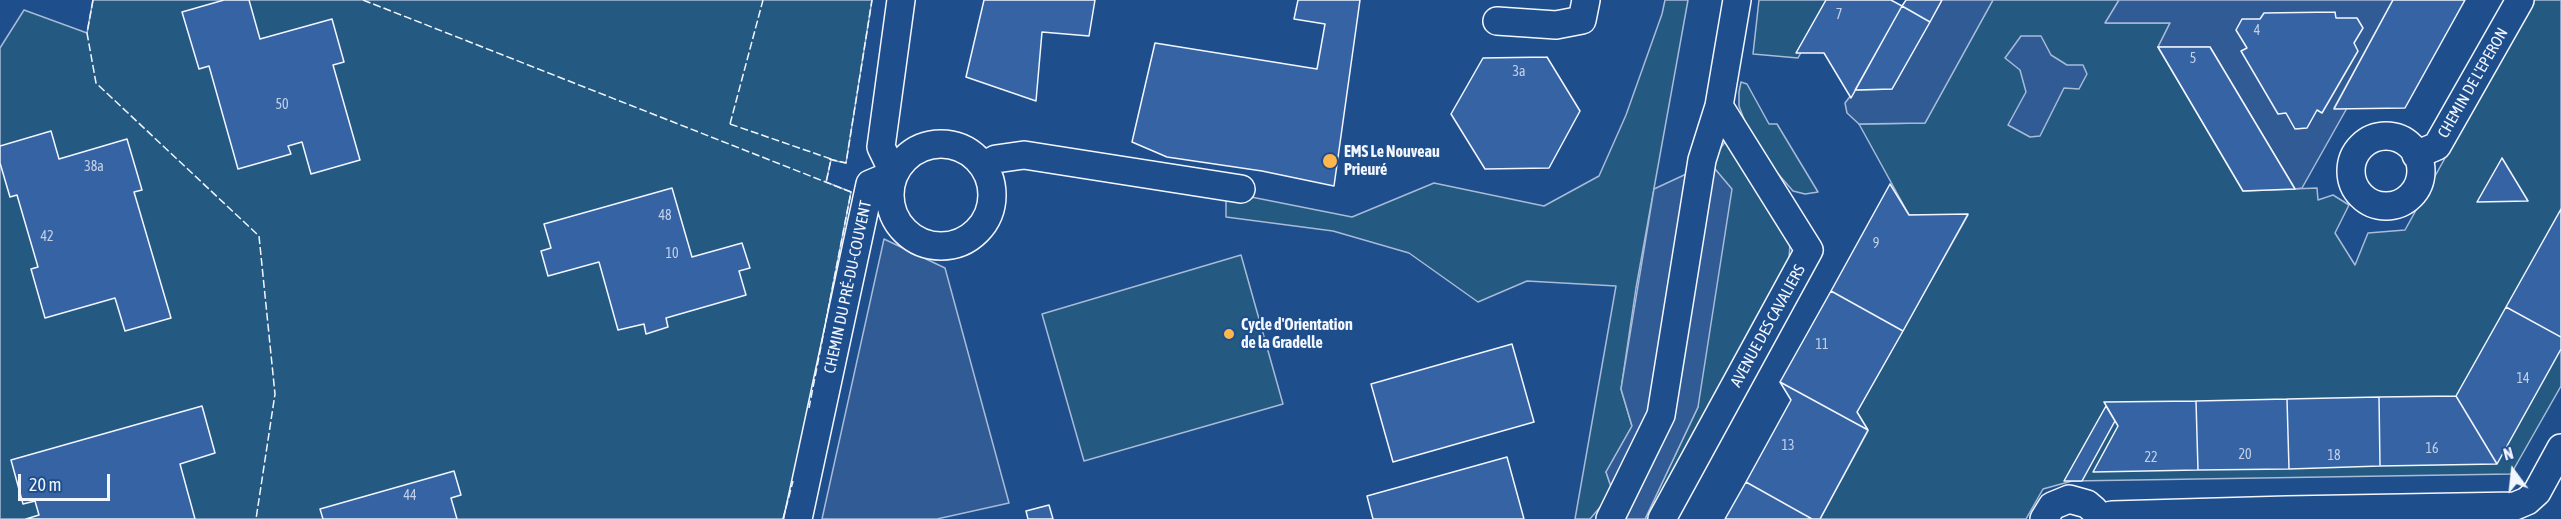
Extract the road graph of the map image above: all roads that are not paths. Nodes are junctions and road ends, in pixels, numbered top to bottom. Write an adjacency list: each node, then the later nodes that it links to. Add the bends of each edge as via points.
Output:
1 (901, 0): 9 (street, via 881,147)
2 (1586, 0): 5 (street, via 1582,20 1556,25)
3 (1737, 0): 6 (street)
4 (2520, 0): 7 (street, CHEMIN DE L'EPERON, via 2437,146)
5 (1497, 21)
6 (1719, 106): 13 (street, via 1701,160 1661,415); 14 (street, AVENUE DES CAVALIERS, via 1809,250)
7 (2416, 155)
8 (983, 166): 9 (street, via 968,152 952,145 935,145 919,150); 9 (street, via 992,193 984,224 959,243 942,246 925,243 898,223 892,207); 10 (street, via 996,159 1024,155)
9 (894, 174): 12 (street, CHEMIN DU PRÉ-DU-COUVENT, via 870,184)
10 (1241, 189)
11 (2561, 448): 16 (street, via 2537,492 2515,506 2265,510 2112,515)
12 (798, 519)
13 (1610, 519)
14 (1662, 519)
15 (2044, 519): 16 (street, via 2052,506 2069,499 2087,504)
16 (2099, 519)

